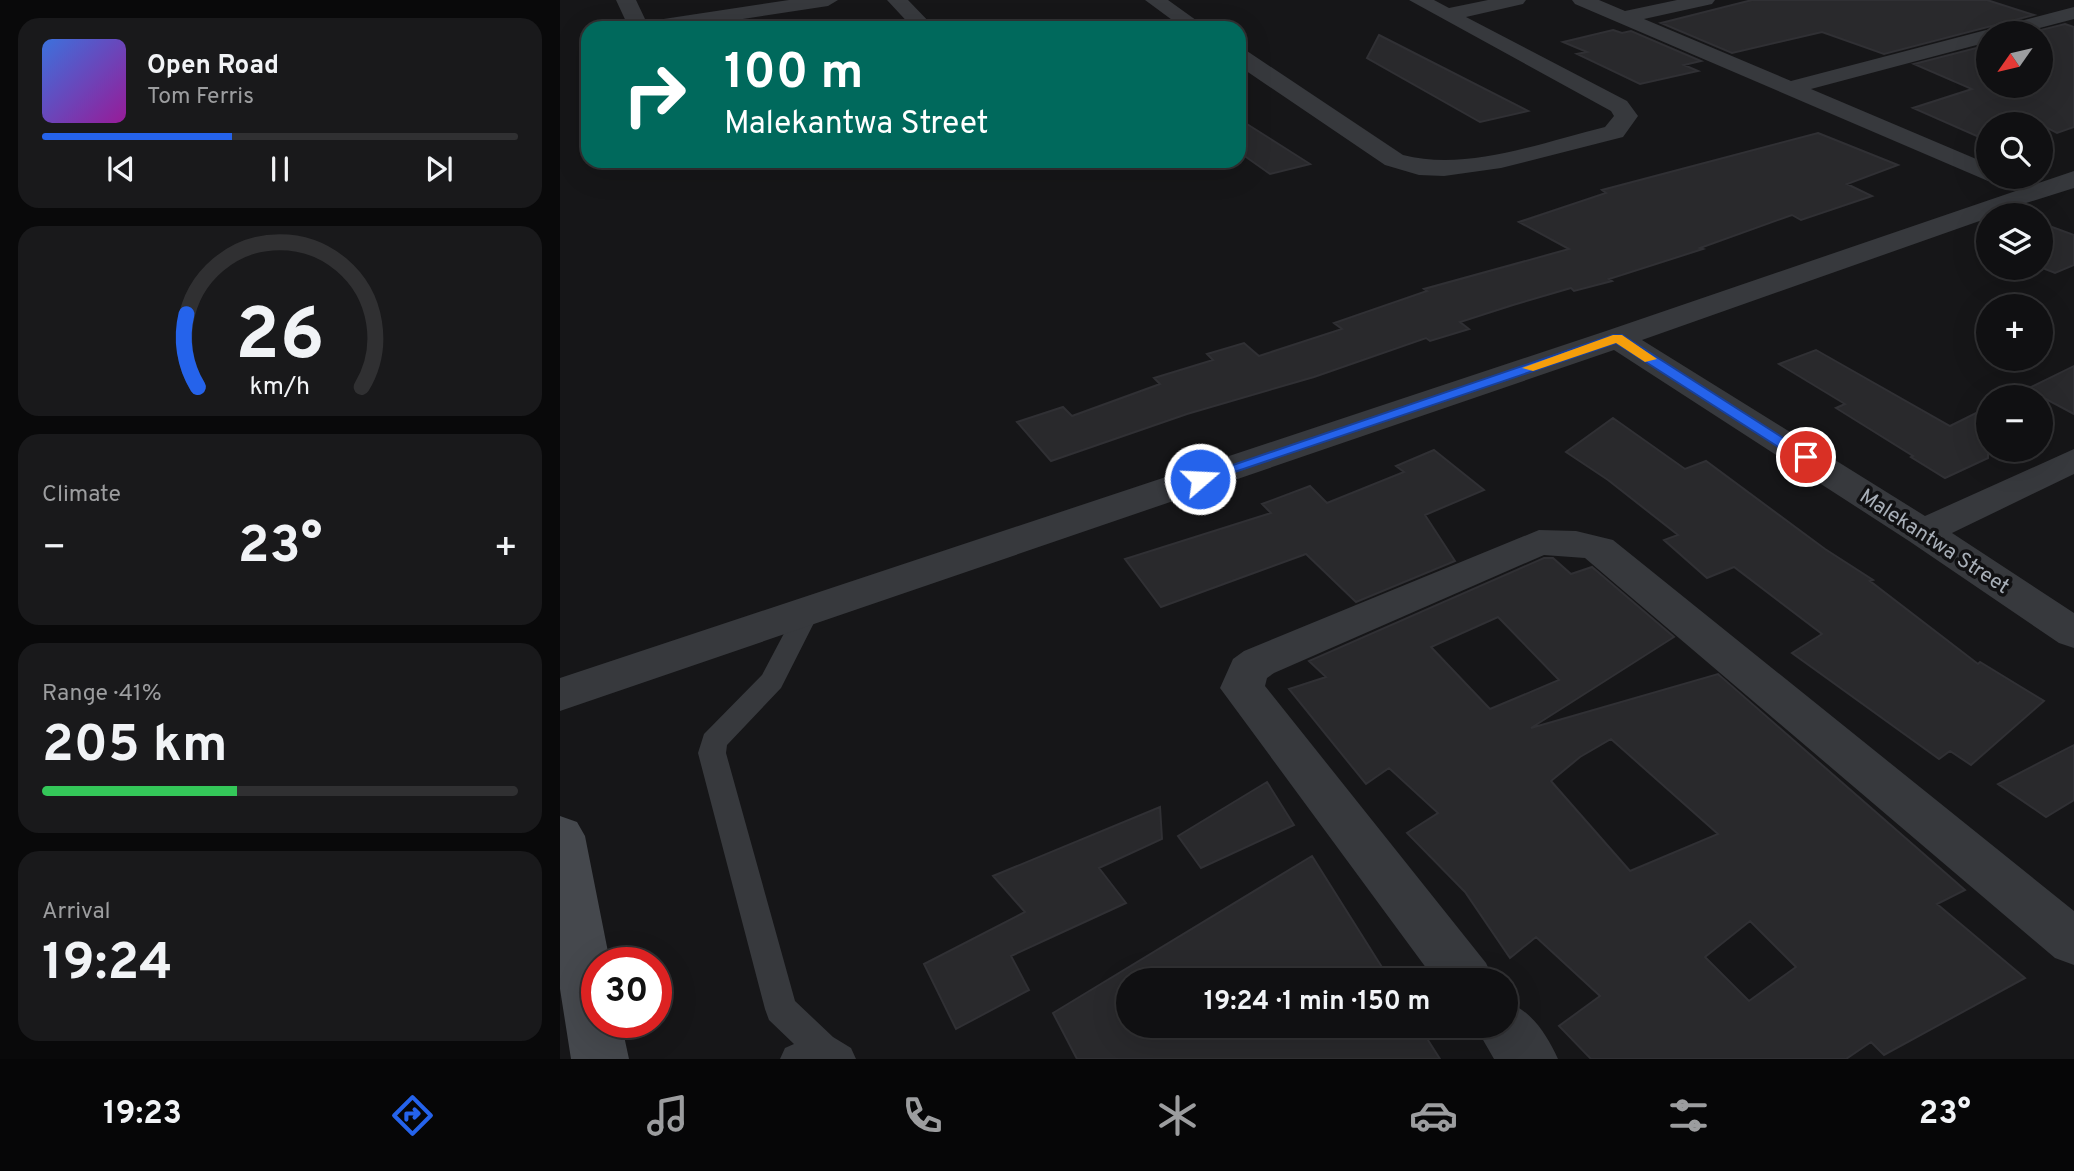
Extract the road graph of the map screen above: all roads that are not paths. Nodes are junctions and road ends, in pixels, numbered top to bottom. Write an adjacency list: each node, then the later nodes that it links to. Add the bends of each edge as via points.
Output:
1 (626, 0): 13 (street)
2 (828, 0): 9 (street)
3 (897, 0): 16 (street)
4 (1155, 0): 17 (street)
5 (1419, 0): 11 (street)
6 (1516, 0): 11 (street)
7 (1582, 0): 12 (street)
8 (1705, 0): 12 (street)
9 (792, 6): 14 (street); 15 (street)
10 (2074, 13): 18 (street)
11 (1450, 14): 20 (street, via 1619,106 1626,116 1623,123 1614,132 1594,139 1501,160 1419,167 1394,160)
12 (1624, 18): 21 (street)
13 (636, 21)
14 (698, 21)
15 (807, 21)
16 (918, 21)
17 (1186, 21)
18 (2043, 21)
19 (1976, 39): 21 (street)
20 (1246, 61)
21 (1789, 88): 22 (street)
22 (1976, 168)
23 (2074, 179): 25 (street)
24 (2024, 189): 25 (street)
25 (2034, 193): 26 (street)
26 (1617, 338): 28 (street, Malekantwa Street); 29 (street)
27 (2074, 460): 28 (street)
28 (1923, 532): 30 (street, Malekantwa Street)
29 (808, 611): 31 (street); 36 (lane, via 772,681 715,741 712,753 781,1009)
30 (2074, 633)
31 (560, 695)
32 (560, 836): 37 (street)
33 (2074, 942): 34 (street, via 1599,549 1539,542 1259,662 1248,670 1242,688)
34 (1458, 968)
35 (1512, 1038): 38 (street)
36 (819, 1055)
37 (600, 1059)
38 (1529, 1059)

